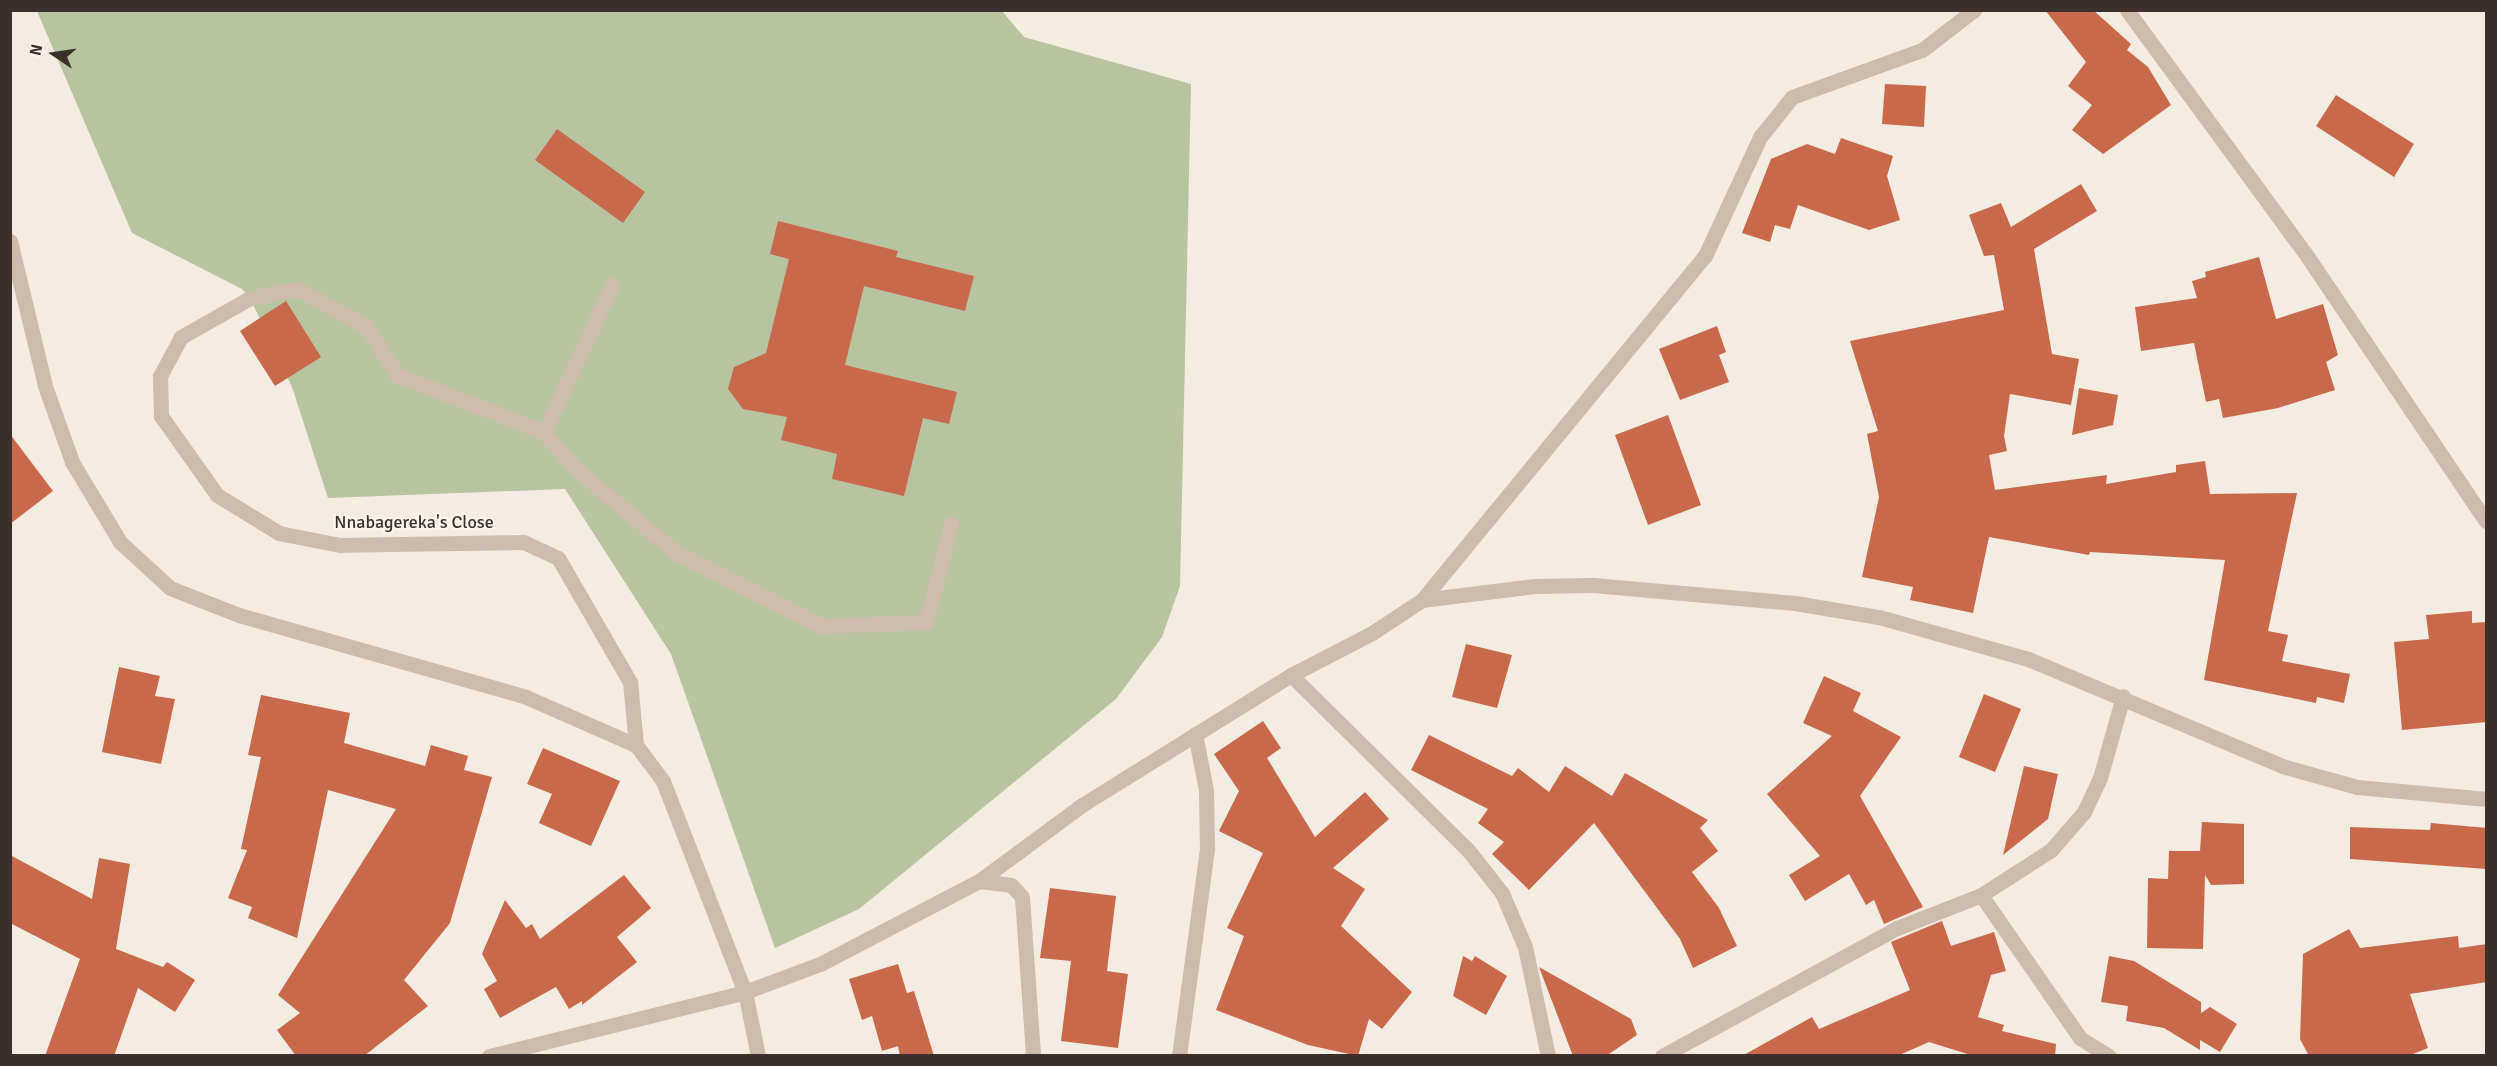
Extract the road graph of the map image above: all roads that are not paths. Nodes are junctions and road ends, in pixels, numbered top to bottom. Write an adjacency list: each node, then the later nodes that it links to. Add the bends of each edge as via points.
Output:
1 (1974, 10): 8 (street, via 1923,50 1792,97 1760,137 1705,256)
2 (2127, 10): 6 (street, via 2305,253)
3 (10, 241): 12 (street, via 45,386 72,462 120,542 170,588 239,615 526,697)
4 (612, 285): 5 (street)
5 (544, 432): 7 (street, via 576,469 676,553 821,626 926,622); 12 (street, Nnabagereka's Close, via 398,375 367,327 297,289 250,298 181,337 160,376 161,416 218,495 279,533 340,545 523,542 558,558 630,682)
6 (2487, 521)
7 (951, 524)
8 (1422, 600): 9 (street, via 1372,633); 10 (street, via 1534,586 1593,585 1796,603 1879,617 2016,656)
9 (1291, 675): 11 (street); 22 (street, via 1468,850 1502,894 1526,947)
10 (2123, 696): 13 (street, via 2224,744 2357,787); 15 (street, via 2100,778 2084,812 2051,850)
11 (1195, 734): 14 (street, via 1082,805); 21 (street, via 1206,790 1207,848)
12 (636, 745): 16 (street, via 663,781)
13 (2487, 799)
14 (979, 881): 16 (street, via 822,963); 20 (street, via 1011,885 1022,897)
15 (1981, 895): 17 (street, via 1887,933); 24 (street, via 2080,1038)
16 (745, 992): 18 (street); 19 (street)
17 (1678, 1053): 23 (street)
18 (489, 1056)
19 (758, 1056)
20 (1033, 1056)
21 (1179, 1056)
22 (1548, 1056)
23 (1662, 1056)
24 (2109, 1056)

